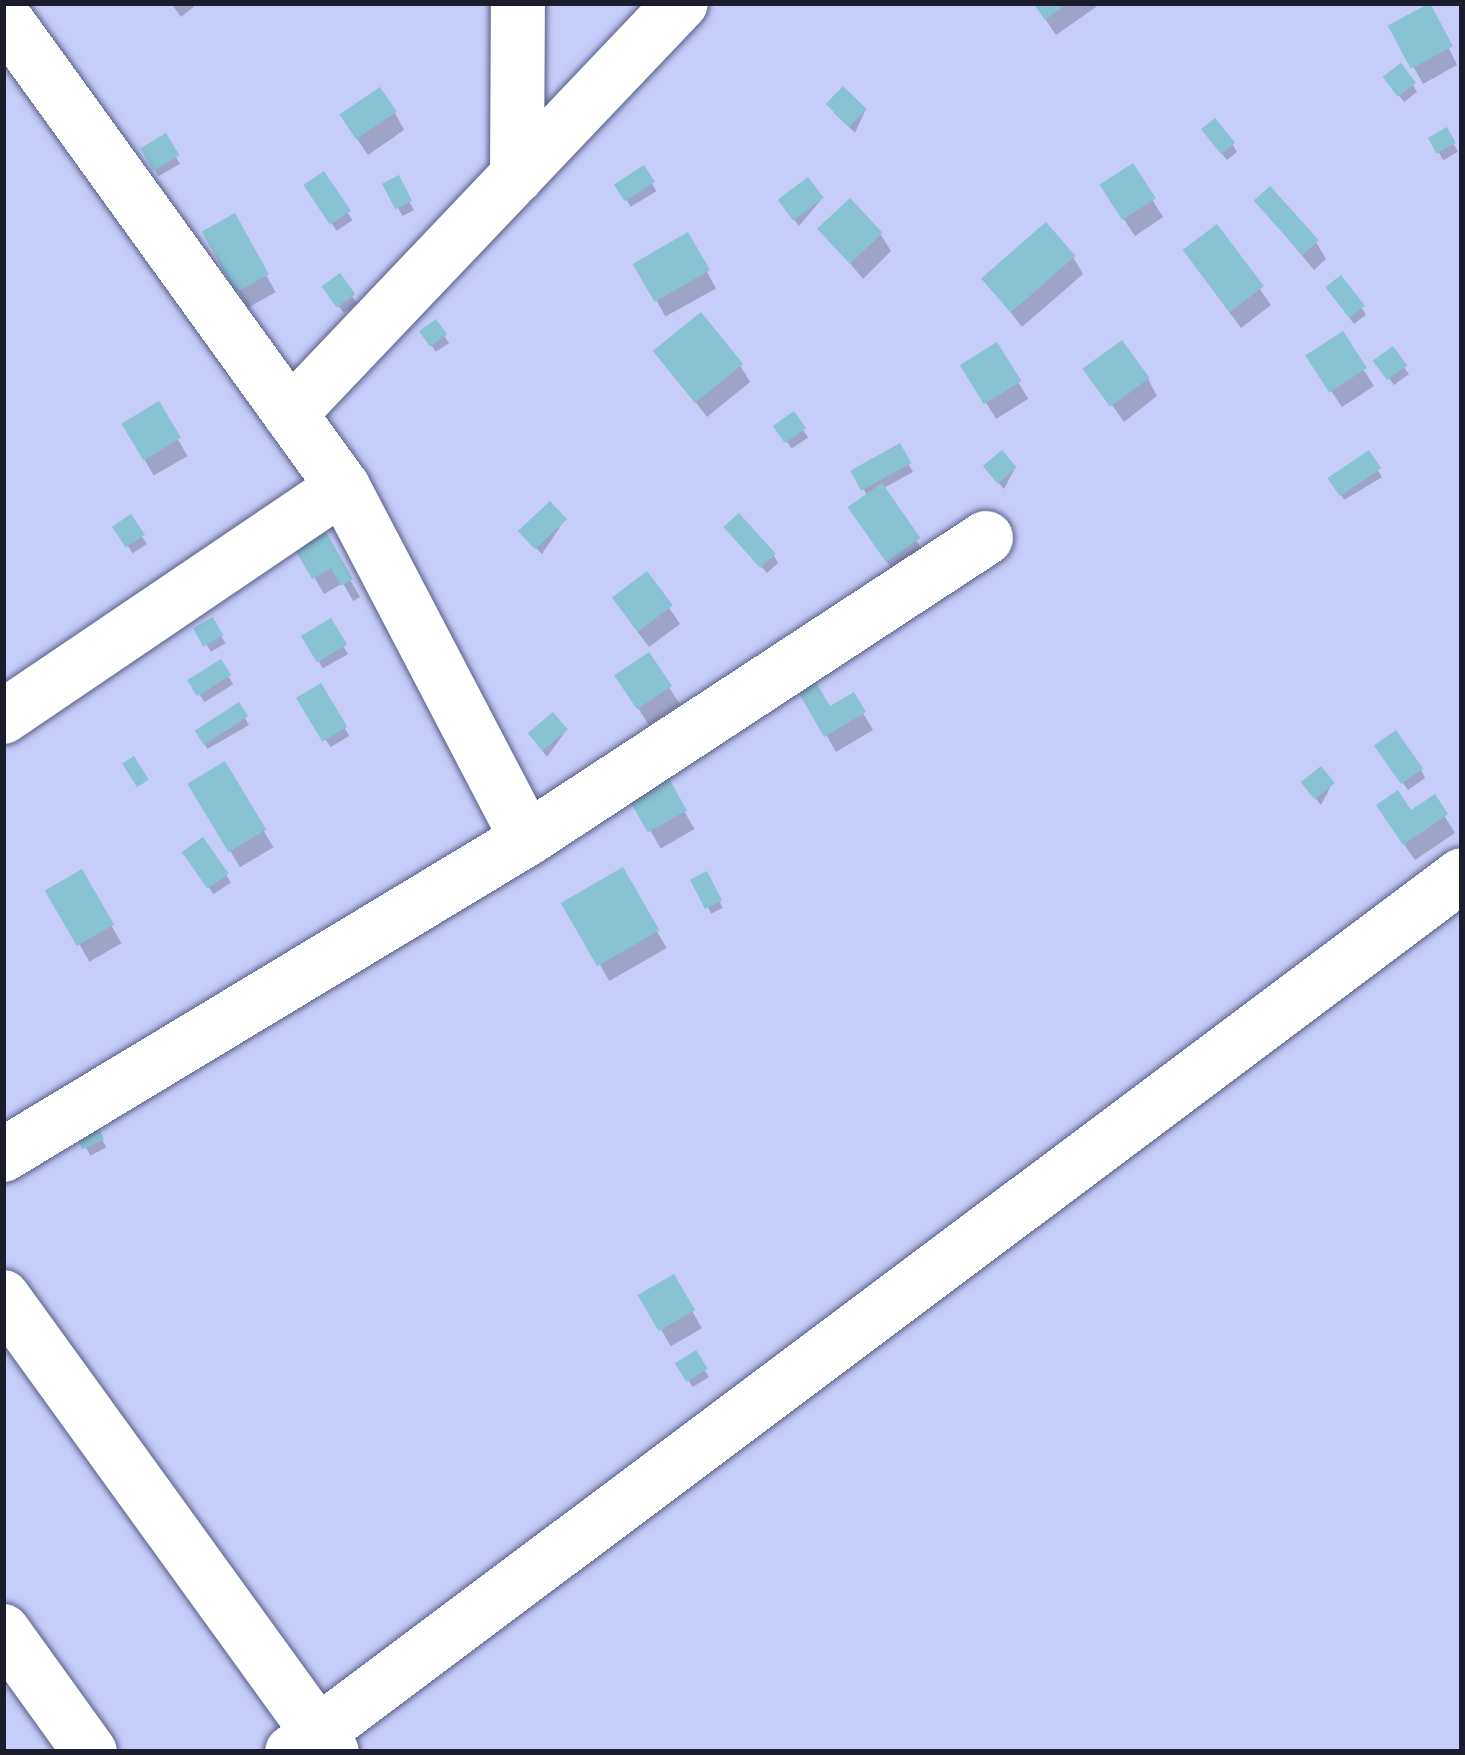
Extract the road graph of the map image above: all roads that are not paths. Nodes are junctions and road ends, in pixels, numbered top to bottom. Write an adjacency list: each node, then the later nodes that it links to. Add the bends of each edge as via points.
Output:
1 (518, 3): 4 (street)
2 (681, 3): 4 (street)
3 (3, 16): 5 (street)
4 (517, 176): 5 (street)
5 (290, 414): 6 (street)
6 (343, 487): 8 (street); 9 (street)
7 (986, 538): 9 (street)
8 (3, 717)
9 (527, 839): 11 (street)
10 (1462, 874): 14 (street)
11 (3, 1155)
12 (3, 1297): 14 (street)
13 (3, 1631): 15 (street)
14 (314, 1745)
15 (90, 1752)

